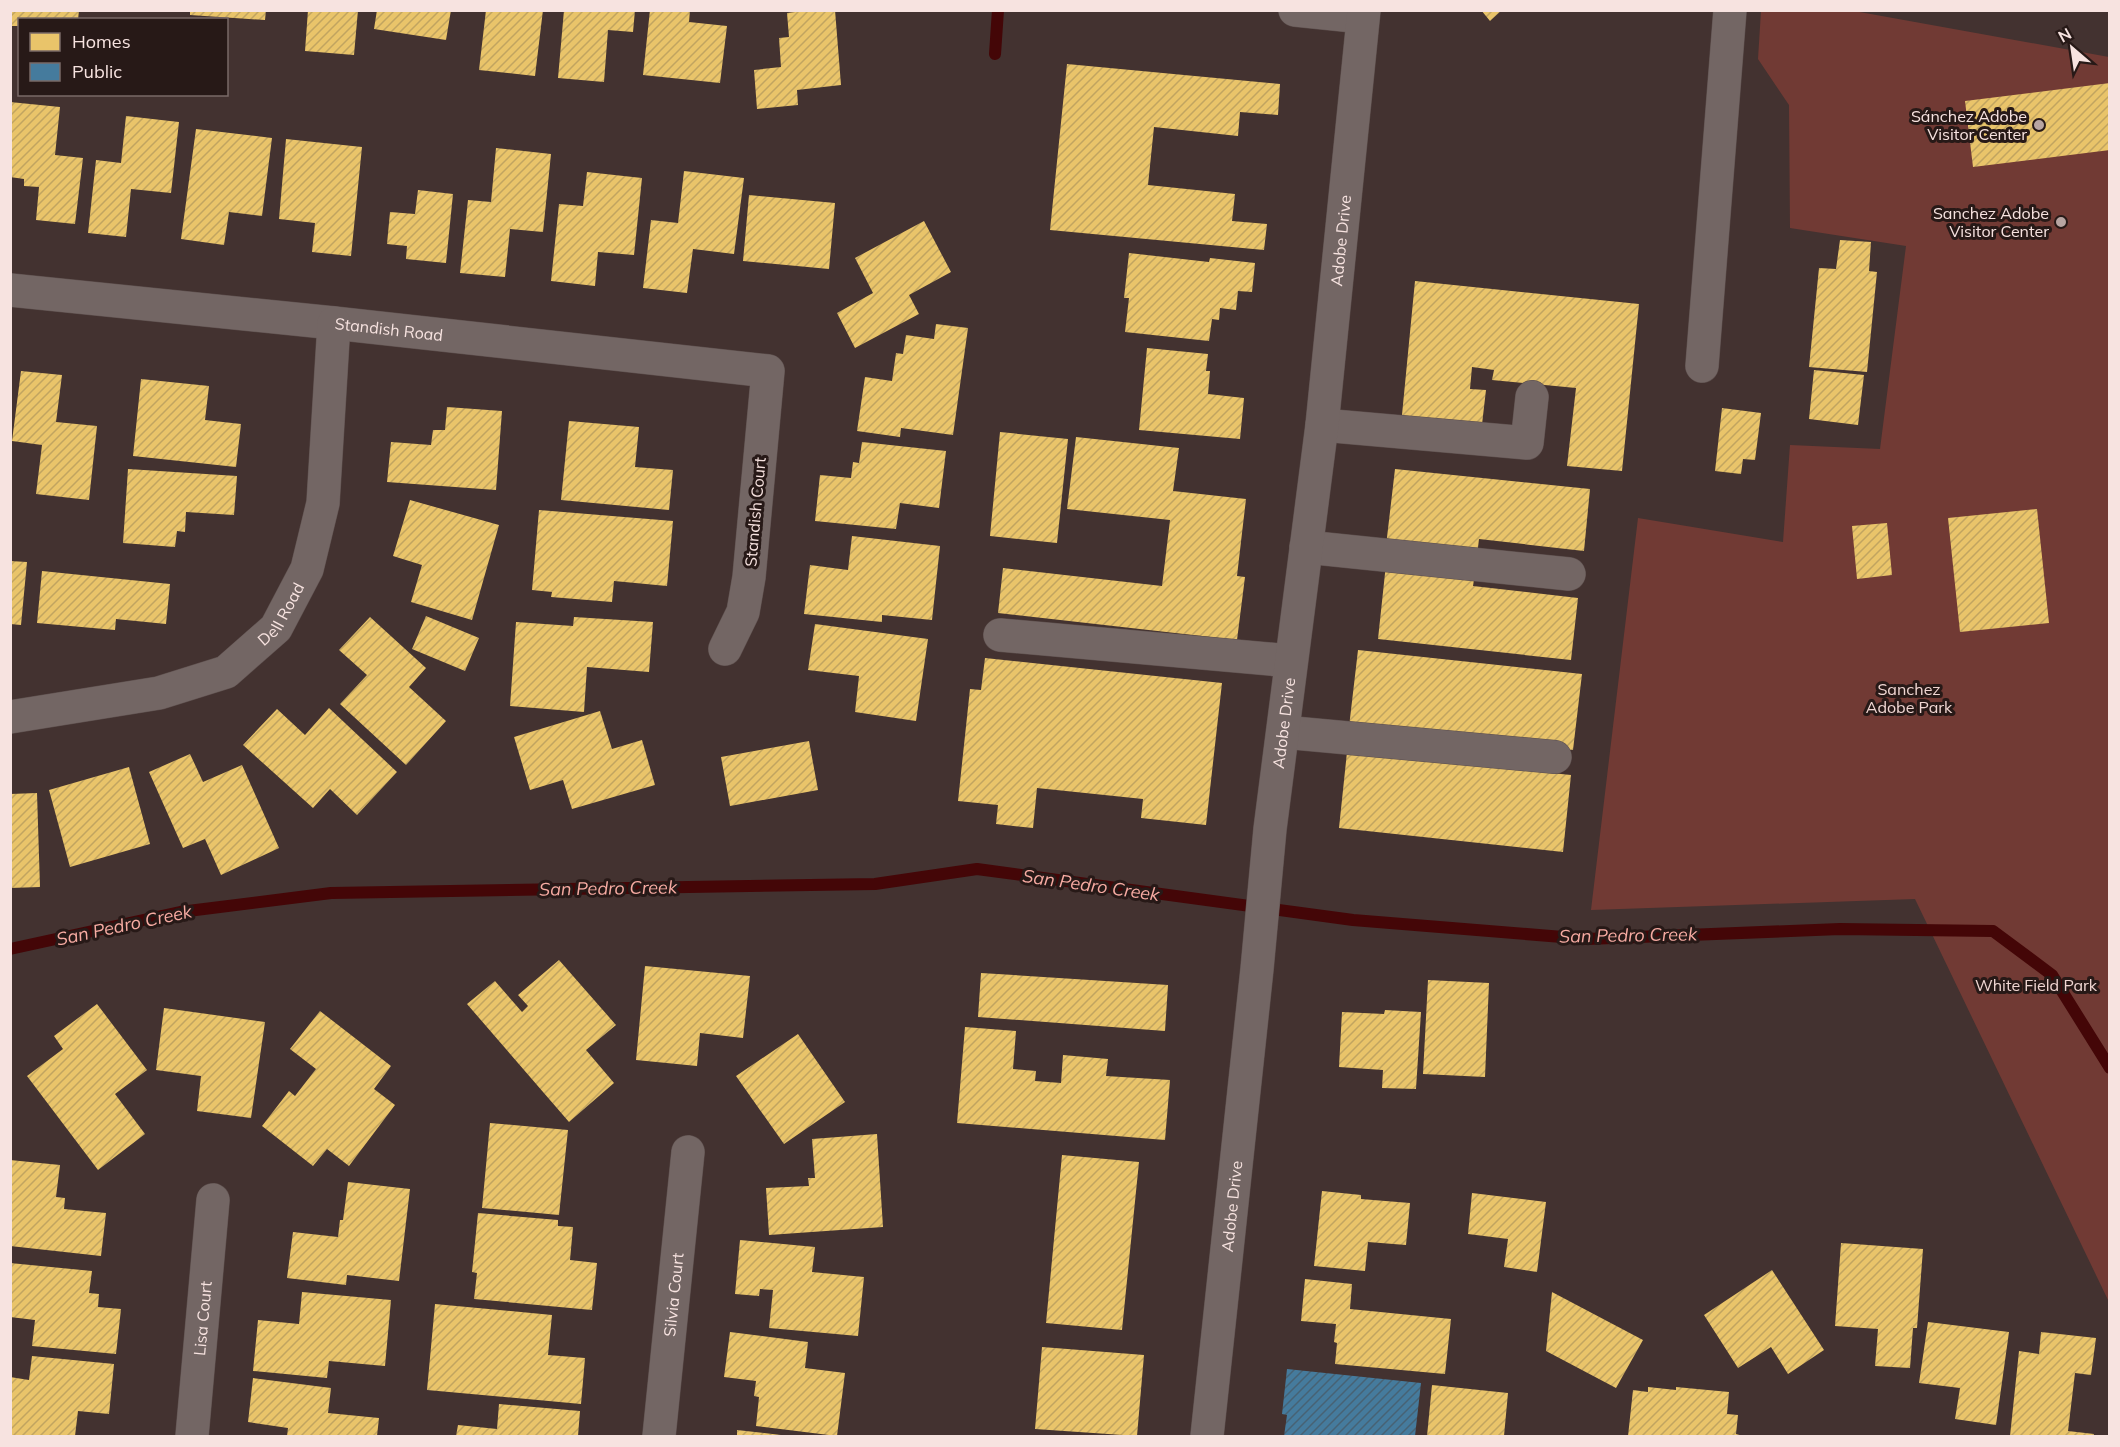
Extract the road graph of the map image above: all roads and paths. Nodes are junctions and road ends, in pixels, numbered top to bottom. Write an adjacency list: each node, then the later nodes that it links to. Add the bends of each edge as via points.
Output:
1 (1295, 10): 3 (street)
2 (1730, 10): 6 (street)
3 (1363, 14): 9 (street, Adobe Drive)
4 (10, 290): 5 (street, Standish Road)
5 (334, 323): 7 (street, Standish Road); 15 (street, Dell Road, via 323,503 307,569 276,628 226,672 159,693)
6 (1702, 366)
7 (768, 371): 13 (street, Standish Court, via 749,577 743,612)
8 (1532, 397): 9 (street, via 1527,443)
9 (1322, 425): 10 (street, Adobe Drive)
10 (1306, 547): 11 (street); 14 (street, Adobe Drive)
11 (1569, 574)
12 (1000, 635): 14 (street)
13 (725, 649)
14 (1291, 661): 16 (street, Adobe Drive)
15 (10, 717)
16 (1283, 732): 17 (street); 22 (street, Adobe Drive)
17 (1555, 757)
18 (688, 1152): 21 (street, Silvia Court)
19 (213, 1200): 20 (street, Lisa Court)
20 (192, 1437)
21 (659, 1437)
22 (1207, 1437)

